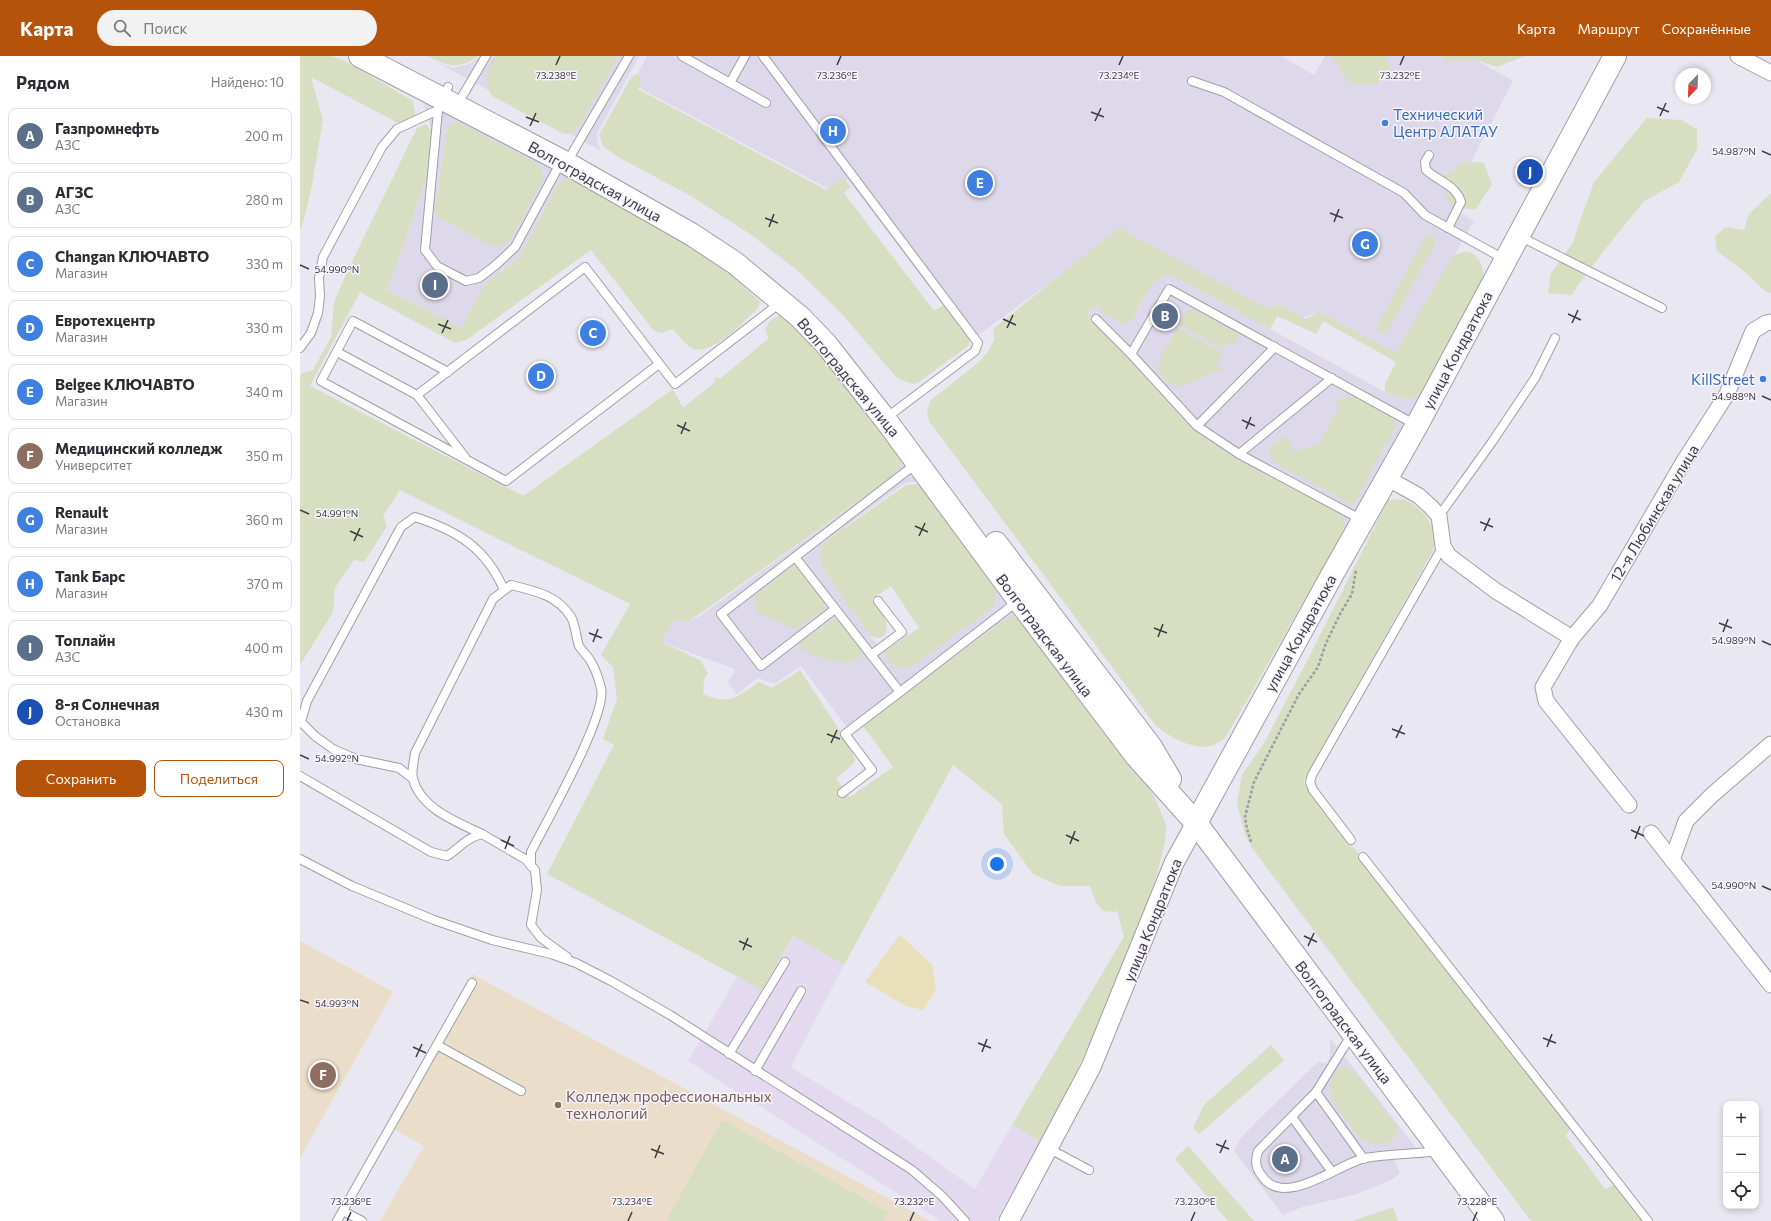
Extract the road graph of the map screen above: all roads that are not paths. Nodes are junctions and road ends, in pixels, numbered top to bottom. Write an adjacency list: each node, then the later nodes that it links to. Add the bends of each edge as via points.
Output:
1 (360, 56): 13 (main road, Волгоградская улица)
2 (389, 56): 13 (main road, Волгоградская улица)
3 (486, 56): 13 (lane)
4 (629, 56): 16 (lane)
5 (682, 56): 12 (lane)
6 (745, 56): 12 (lane)
7 (763, 56): 33 (lane, via 978,343 975,351)
8 (1615, 56): 18 (main road, улица Кондратюка)
9 (1738, 56): 10 (street)
10 (1771, 74)
11 (1192, 81): 17 (lane, via 1224,92 1404,193 1425,215)
12 (730, 83): 14 (lane)
13 (447, 98): 16 (main road, Волгоградская улица); 16 (lane, via 425,250 437,266 466,281 479,278 515,247); 26 (lane, via 397,129 382,147 322,257 318,312 311,333)
14 (766, 103)
15 (1429, 155): 17 (lane, via 1425,162 1426,170 1459,194 1461,202)
16 (567, 159): 20 (main road, Волгоградская улица, via 735,263); 33 (main road, Волгоградская улица, via 698,222 755,261 811,308 838,336)
17 (1448, 228): 19 (lane)
18 (1518, 236): 19 (main road, улица Кондратюка); 21 (lane)
19 (1505, 260): 34 (main road, улица Кондратюка)
20 (782, 301): 29 (lane, via 675,384); 33 (main road, Волгоградская улица)
21 (1662, 308)
22 (1096, 319): 28 (lane)
23 (1771, 322): 48 (street, 12-я Любинская улица, via 1753,331 1727,394 1684,461 1600,605)
24 (1555, 338): 40 (lane, via 1535,378)
25 (1275, 347): 28 (lane, via 1169,289); 31 (lane); 35 (lane)
26 (300, 348)
27 (337, 352): 30 (lane, via 353,321); 32 (lane); 37 (lane, via 321,381)
28 (1131, 354): 35 (lane)
29 (659, 364): 30 (lane, via 585,267); 37 (lane, via 506,481)
30 (448, 372): 32 (lane)
31 (1332, 378): 34 (lane); 36 (lane)
32 (417, 395): 37 (lane)
33 (891, 414): 38 (main road, Волгоградская улица); 56 (main road, Волгоградская улица, via 1151,747)
34 (1417, 425): 39 (main road, улица Кондратюка)
35 (1197, 426): 36 (lane)
36 (1239, 454): 41 (lane)
37 (467, 459)
38 (918, 462): 43 (lane); 46 (main road, Волгоградская улица)
39 (1387, 478): 40 (street, via 1419,496); 41 (main road, улица Кондратюка)
40 (1439, 516): 42 (street)
41 (1363, 520): 56 (main road, улица Кондратюка)
42 (1443, 546): 48 (street, via 1449,556 1496,591); 59 (lane, via 1312,775 1310,782 1313,790)
43 (795, 557): 47 (lane); 47 (lane, via 721,614 734,631 761,666)
44 (504, 590): 53 (lane, via 493,599 415,754); 53 (lane, via 490,563 467,541 437,524 416,517 402,527 306,701 301,722 315,736 333,749 356,759 399,768); 63 (lane, via 511,585 555,599 572,617 580,648 591,662 602,690 598,714 588,740 531,852)
45 (878, 601): 49 (lane, via 902,632)
46 (1019, 601): 50 (lane); 56 (main road, Волгоградская улица, via 1137,757)
47 (835, 609): 49 (lane)
48 (1572, 638): 55 (street, 12-я Любинская улица, via 1543,686 1546,700)
49 (871, 655): 50 (lane)
50 (900, 692): 54 (lane, via 845,734 872,770)
51 (1771, 744): 62 (street, via 1686,822)
52 (300, 776): 58 (lane, via 432,852 448,856 470,837)
53 (412, 778): 58 (lane, via 423,799 446,816)
54 (842, 793)
55 (1629, 805)
56 (1196, 823): 69 (main road, Волгоградская улица); 76 (street, улица Кондратюка, via 1174,864 1091,1068)
57 (1651, 833): 62 (street)
58 (482, 834): 63 (lane, via 525,859)
59 (1351, 840)
60 (1363, 857): 87 (lane)
61 (300, 859): 65 (lane, via 352,886 434,920 492,940 551,954)
62 (1672, 860): 67 (street)
63 (531, 866): 65 (lane, via 535,870 537,890 531,925 541,938)
64 (785, 962): 71 (lane)
65 (576, 963): 71 (lane, via 670,1015)
66 (472, 983): 70 (lane)
67 (1771, 985)
68 (801, 991): 72 (lane)
69 (1353, 1033): 74 (lane); 77 (main road, Волгоградская улица)
70 (437, 1045): 73 (lane); 81 (lane)
71 (730, 1054): 72 (lane)
72 (755, 1071): 84 (lane, via 912,1170 942,1196)
73 (521, 1091)
74 (1316, 1092): 75 (lane); 78 (lane)
75 (1292, 1117): 80 (lane); 80 (lane, via 1258,1151 1256,1168 1263,1178 1274,1187 1287,1189)
76 (1048, 1148): 79 (lane); 85 (street, улица Кондратюка)
77 (1441, 1151): 78 (lane); 86 (main road, Волгоградская улица)
78 (1364, 1159): 80 (lane)
79 (1089, 1170)
80 (1332, 1172)
81 (343, 1211): 82 (lane); 83 (lane)
82 (337, 1221)
83 (362, 1221)
84 (965, 1221)
85 (1009, 1221)
86 (1493, 1221)
87 (1648, 1221)

